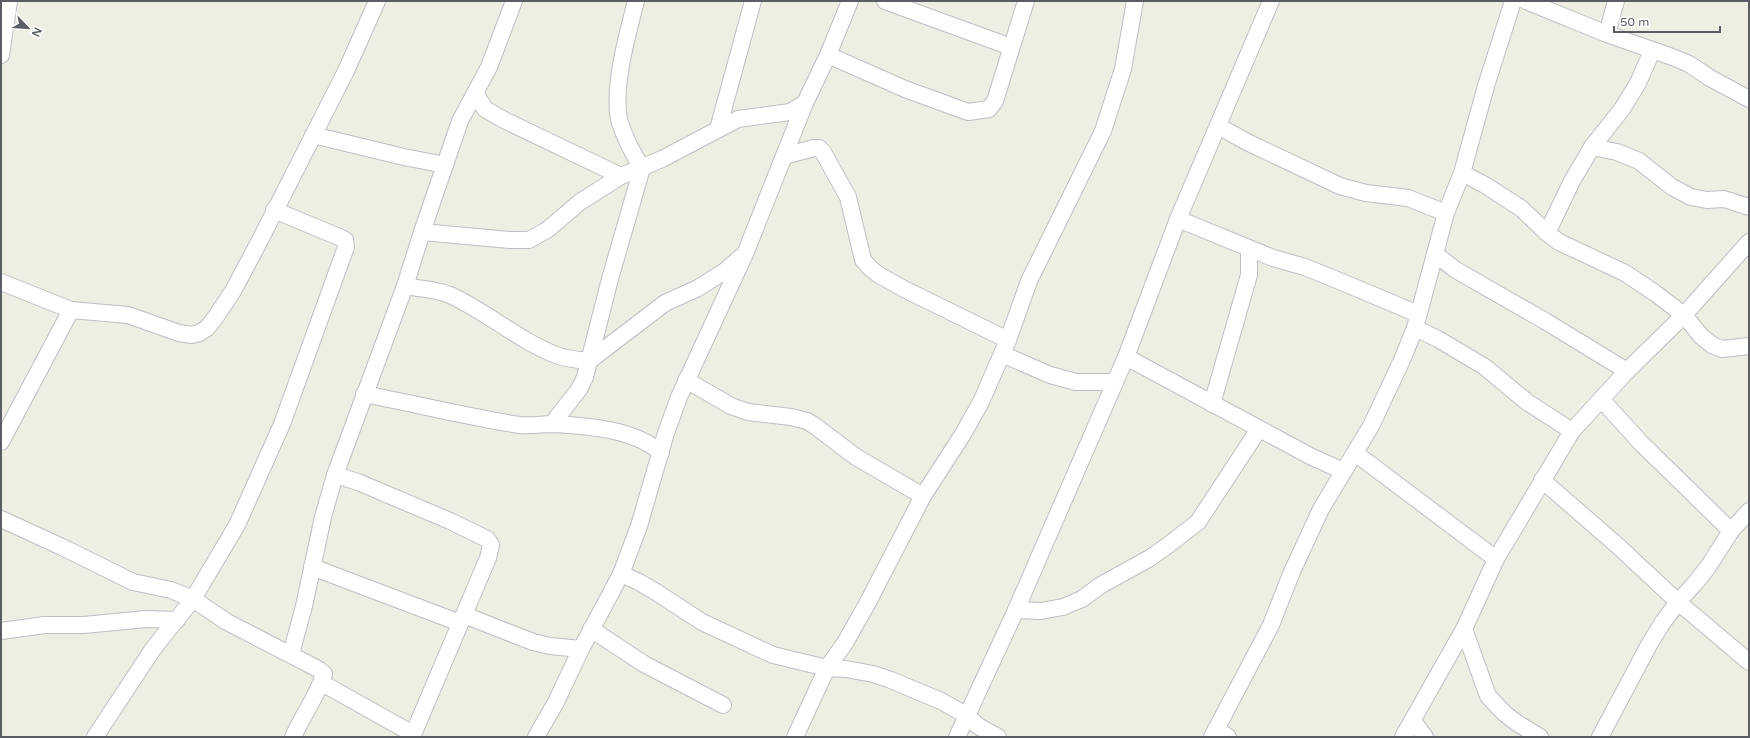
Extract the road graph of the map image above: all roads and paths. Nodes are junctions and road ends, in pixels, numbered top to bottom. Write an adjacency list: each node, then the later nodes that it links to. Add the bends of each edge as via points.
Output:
1 (9, 1): 17 (street)
2 (377, 1): 24 (street, via 363,35)
3 (514, 1): 19 (street, via 489,67)
4 (636, 1): 28 (street, via 625,43 617,101 620,122)
5 (753, 1): 23 (street)
6 (850, 1): 18 (street)
7 (885, 1): 15 (street)
8 (1026, 1): 15 (street)
9 (1135, 1): 47 (street, via 1123,69 1107,119 1029,281)
10 (1271, 1): 22 (street)
11 (1513, 1): 29 (street)
12 (1526, 1): 14 (street)
13 (1616, 1): 14 (street)
14 (1607, 34): 16 (street)
15 (1011, 47): 18 (street, via 995,101 989,109 980,112 968,112 905,89)
16 (1652, 51): 20 (street, via 1689,64); 25 (street, via 1638,83 1622,109)
17 (1, 55)
18 (828, 55): 21 (street)
19 (475, 93): 27 (street, via 460,121); 30 (street, via 485,109 504,120)
20 (1749, 99)
21 (805, 103): 23 (street, via 790,112 738,120); 26 (street)
22 (1218, 126): 33 (street, via 1340,186 1366,193 1408,198); 34 (street)
23 (718, 129): 28 (street)
24 (313, 135): 27 (street); 32 (street)
25 (1592, 147): 31 (street, via 1617,152 1638,161 1672,187 1691,197 1707,200 1724,199); 36 (street)
26 (784, 156): 39 (street); 47 (street, via 819,148 848,197 863,260 870,268)
27 (445, 165): 35 (street)
28 (642, 168): 30 (street); 49 (street, via 611,272)
29 (1462, 174): 33 (street); 36 (street, via 1485,185 1522,209)
30 (621, 176): 35 (street, via 580,202 547,230 529,240)
31 (1749, 207)
32 (274, 210): 43 (street, via 216,318 199,334 179,333 128,315); 72 (street, via 345,240 346,247 282,424 237,524)
33 (1446, 213): 40 (street)
34 (1178, 219): 38 (street); 48 (street)
35 (422, 232): 42 (street)
36 (1546, 233): 44 (street, via 1559,242 1625,273)
37 (1749, 242): 44 (street)
38 (1249, 249): 45 (street, via 1311,270); 55 (street, via 1248,275)
39 (745, 254): 49 (street, via 705,284 665,303); 51 (street)
40 (1434, 254): 45 (street); 50 (street, via 1456,270)
41 (1, 282): 43 (street)
42 (405, 286): 49 (street, via 448,294 556,355); 53 (street)
43 (71, 310): 59 (street)
44 (1684, 315): 46 (street, via 1712,345 1722,349); 50 (street)
45 (1416, 321): 58 (street, via 1438,339 1485,367 1527,402); 60 (street, via 1388,393)
46 (1749, 346)
47 (1005, 347): 52 (street, via 1050,375 1076,382); 65 (street, via 974,416)
48 (1126, 357): 52 (street); 55 (street)
49 (589, 361): 56 (street, via 580,388)
50 (1627, 371): 54 (street)
51 (686, 380): 61 (street); 65 (street, via 731,406 748,412 807,421 856,457)
52 (1115, 382): 74 (street)
53 (364, 394): 56 (street, via 522,425); 63 (street)
54 (1601, 399): 58 (street); 68 (street, via 1641,443)
55 (1212, 404): 57 (street)
56 (552, 424): 61 (street, via 595,427 638,438 651,444)
57 (1259, 429): 62 (street); 74 (street, via 1198,522 1167,546 1063,608 1041,611)
58 (1572, 432): 64 (street)
59 (2, 436)
60 (1355, 452): 62 (street); 69 (street)
61 (661, 453): 71 (street, via 639,526)
62 (1343, 471): 88 (street, via 1321,510 1271,625)
63 (335, 475): 70 (street); 75 (street, via 380,491 487,539 491,545 488,558)
64 (1542, 480): 69 (street); 73 (street)
65 (923, 496): 83 (street, via 867,604 845,643)
66 (1749, 510): 68 (street)
67 (1, 519): 72 (street, via 133,582 171,590)
68 (1731, 531): 73 (street, via 1698,581)
69 (1496, 559): 78 (street)
70 (312, 567): 75 (street); 81 (street)
71 (621, 574): 77 (street); 83 (street, via 639,582 684,612 722,632 773,655)
72 (193, 599): 76 (street); 81 (street, via 227,622)
73 (1678, 602): 82 (street); 99 (street, via 1650,643)
74 (1016, 610): 86 (street)
75 (462, 619): 80 (street, via 532,642); 89 (street)
76 (177, 620): 79 (street, via 146,619 84,625 45,625); 90 (street, via 143,664)
77 (591, 629): 80 (street); 85 (street, via 644,664)
78 (1464, 629): 87 (street); 98 (street, via 1488,696 1517,723)
79 (1, 631)
80 (580, 649): 92 (street, via 556,702)
81 (291, 654): 84 (street, via 324,674)
82 (1749, 662)
83 (827, 668): 86 (street, via 873,674 941,701); 93 (street)
84 (322, 683): 89 (street); 91 (street)
85 (723, 704)
86 (966, 715): 94 (street); 95 (street, via 978,726)
87 (1412, 721): 96 (street); 97 (street)
88 (1219, 734)
89 (413, 736)
90 (95, 737)
91 (293, 737)
92 (536, 737)
93 (795, 737)
94 (957, 737)
95 (998, 737)
96 (1403, 737)
97 (1425, 737)
98 (1540, 737)
99 (1600, 737)

